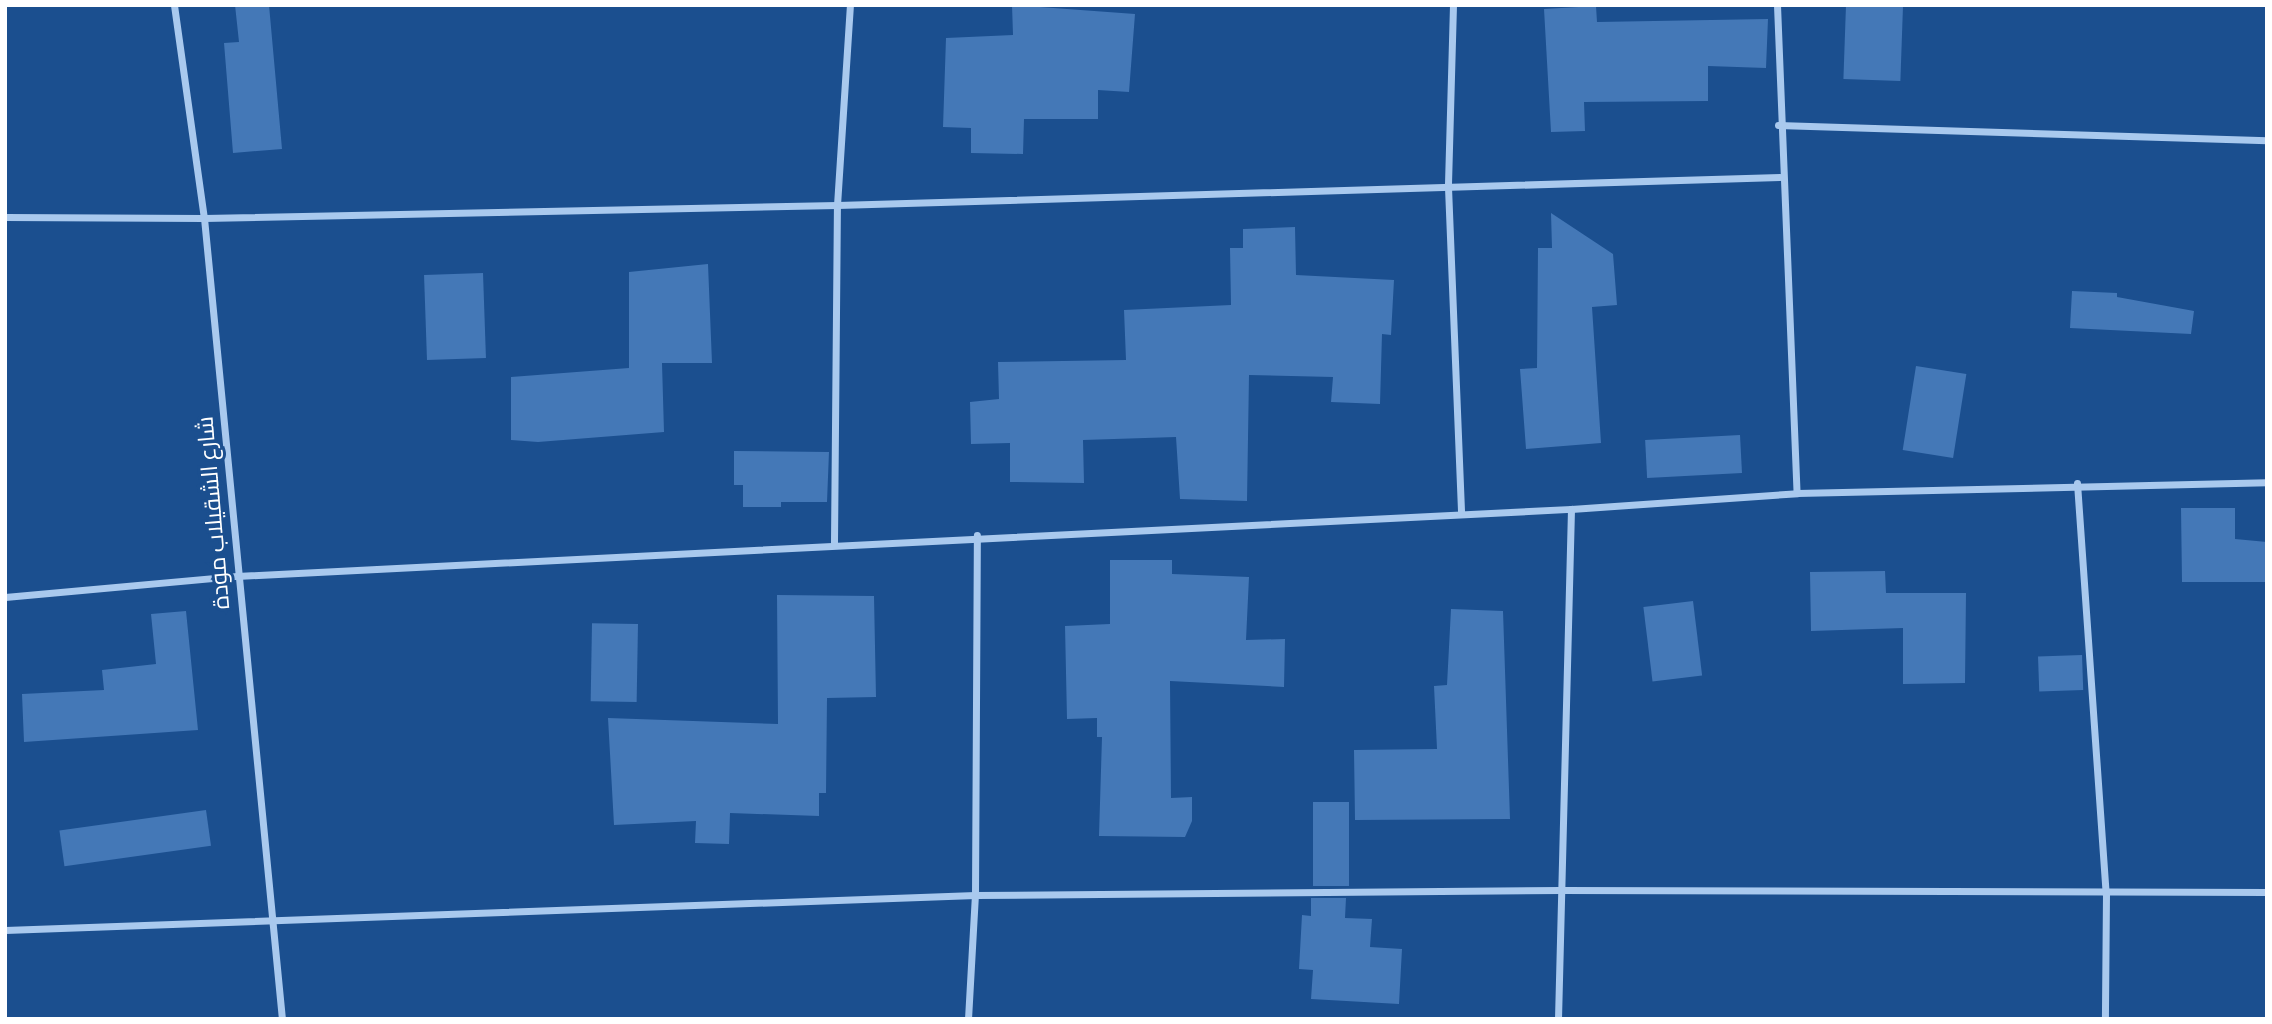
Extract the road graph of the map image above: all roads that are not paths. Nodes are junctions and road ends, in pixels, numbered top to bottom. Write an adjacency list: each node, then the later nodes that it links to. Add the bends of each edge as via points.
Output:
1 (174, 5): 11 (street, شارع الشقيلاب مودة)
2 (850, 5): 9 (street)
3 (1452, 5): 8 (street)
4 (1777, 5): 5 (street)
5 (1778, 125): 6 (street); 7 (street)
6 (2267, 140)
7 (1780, 177): 8 (street); 14 (street)
8 (1448, 187): 9 (street); 16 (street)
9 (837, 205): 11 (street); 18 (street)
10 (5, 217): 11 (street)
11 (204, 218): 19 (street, شارع الشقيلاب مودة)
12 (2267, 482): 13 (street)
13 (2077, 483): 14 (street); 23 (street)
14 (1797, 493): 15 (street)
15 (1570, 509): 16 (street); 21 (street)
16 (1461, 513): 17 (street)
17 (977, 535): 18 (street); 24 (street)
18 (834, 542): 19 (street)
19 (237, 576): 20 (street); 25 (street, شارع الشقيلاب مودة)
20 (5, 597)
21 (1561, 890): 23 (street); 24 (street); 29 (street)
22 (2267, 892): 23 (street)
23 (2106, 894): 30 (street)
24 (975, 895): 25 (street); 28 (street)
25 (269, 917): 26 (street); 27 (street, شارع الشقيلاب مودة)
26 (5, 930)
27 (282, 1019)
28 (968, 1019)
29 (1558, 1019)
30 (2105, 1019)

